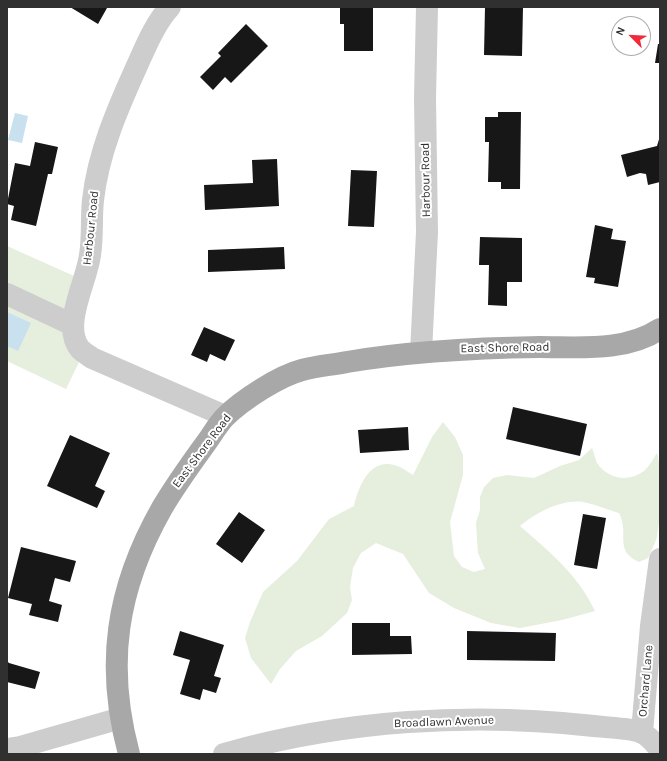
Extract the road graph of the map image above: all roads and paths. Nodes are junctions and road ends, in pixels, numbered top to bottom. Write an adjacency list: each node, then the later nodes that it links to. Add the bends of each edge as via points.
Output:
1 (170, 7): 4 (street, Harbour Road, via 147,44 122,99 103,152 93,200 90,254 75,307)
2 (427, 7): 6 (street, Harbour Road, via 427,232)
3 (7, 294): 4 (street)
4 (73, 325): 7 (street, Harbour Road, via 75,341 81,350 92,358)
5 (660, 329): 6 (main road, East Shore Road, via 610,347 473,348)
6 (421, 352): 7 (main road, East Shore Road, via 393,354 301,370 264,387)
7 (225, 416): 9 (main road, East Shore Road, via 177,482 157,517 138,558 122,604 117,636 116,685)
8 (660, 559): 10 (street, Orchard Lane, via 651,626)
9 (121, 718): 11 (street, via 20,748); 13 (main road, East Shore Road)
10 (642, 732): 12 (street); 14 (street, Broadlawn Avenue, via 564,723 505,720 434,721 363,727 302,736)
11 (7, 749)
12 (660, 749)
13 (129, 754)
14 (224, 754)

